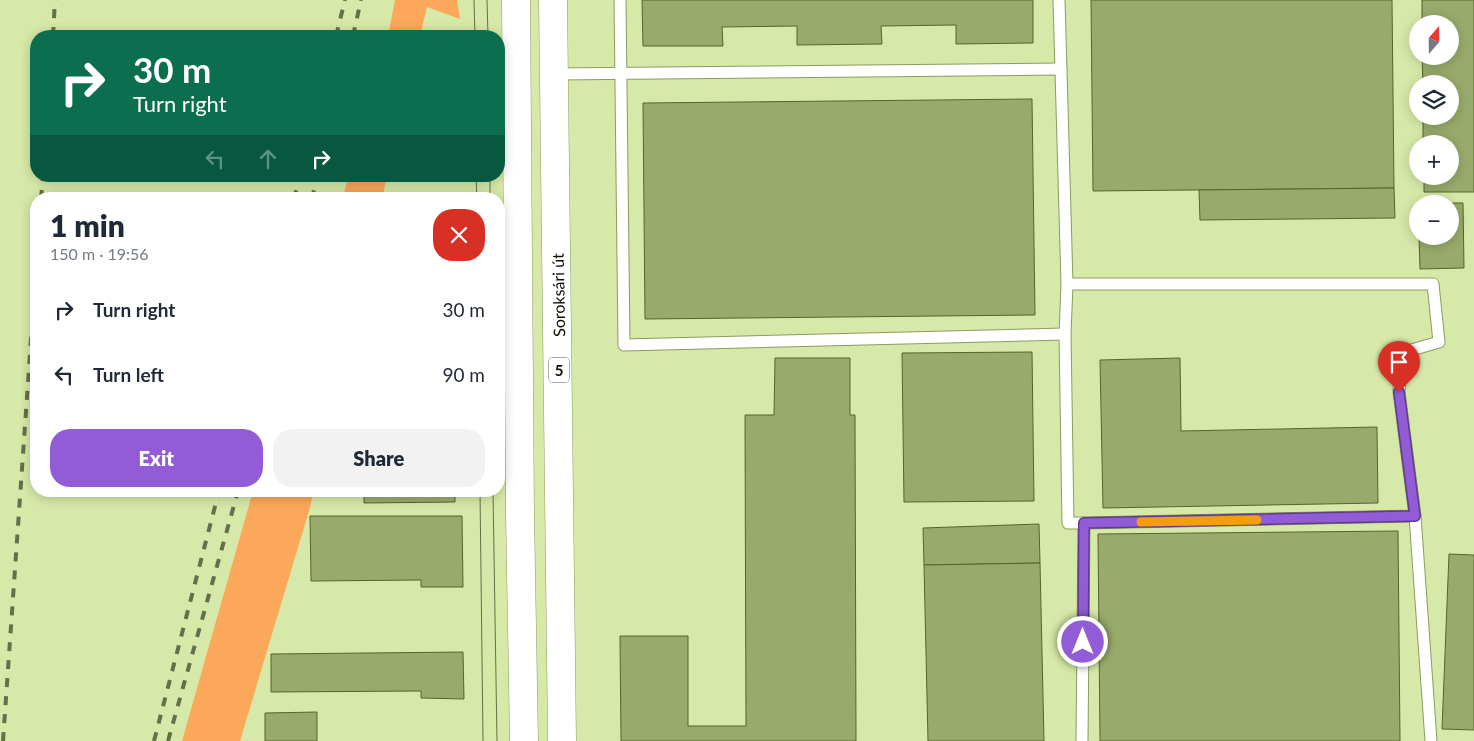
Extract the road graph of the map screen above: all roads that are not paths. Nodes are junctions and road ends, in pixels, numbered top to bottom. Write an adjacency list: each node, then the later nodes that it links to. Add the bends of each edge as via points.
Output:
1 (516, 0): 12 (main road)
2 (554, 0): 7 (main road, Soroksári út / 5)
3 (620, 0): 6 (lane)
4 (1059, 0): 5 (lane)
5 (1061, 69): 6 (lane); 8 (lane)
6 (620, 73): 7 (lane); 9 (lane, via 624,345)
7 (555, 74): 13 (main road, Soroksári út / 5)
8 (1067, 284): 9 (lane); 10 (lane, via 1433,284 1439,342 1401,353 1399,392)
9 (1065, 334): 11 (lane, via 1068,523)
10 (1415, 516): 11 (lane); 15 (lane)
11 (1084, 523): 14 (lane)
12 (524, 741)
13 (562, 741)
14 (1082, 741)
15 (1431, 741)

